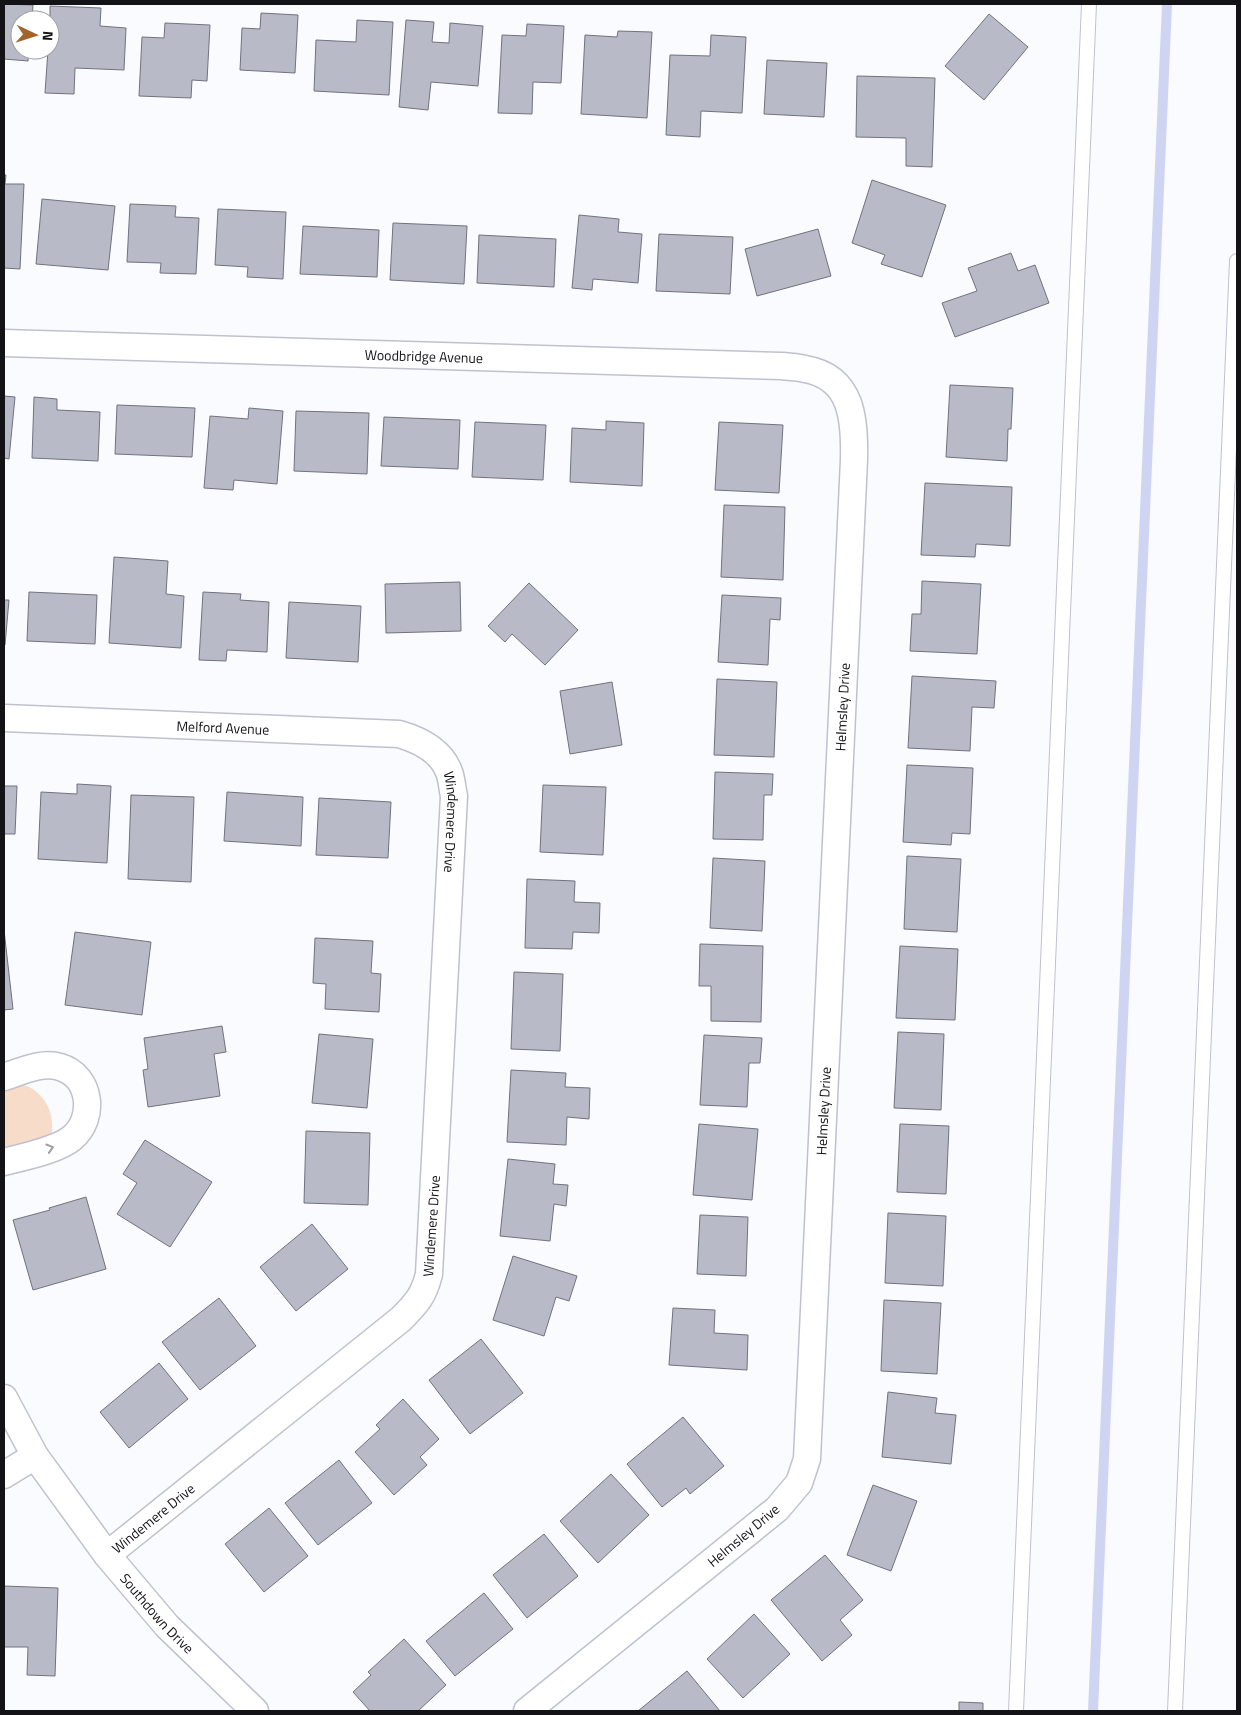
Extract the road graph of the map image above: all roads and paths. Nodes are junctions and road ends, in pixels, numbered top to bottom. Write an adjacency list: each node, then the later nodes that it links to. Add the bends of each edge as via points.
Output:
1 (1088, 4): 15 (lane)
2 (1237, 261): 16 (lane)
3 (4, 343): 4 (street, Woodbridge Avenue, via 723,364 807,369)
4 (840, 386): 14 (street, Helmsley Drive, via 851,409 855,434 806,1459 799,1482 777,1509)
5 (4, 718): 6 (street, Melford Avenue, via 399,734 421,741)
6 (436, 753): 12 (street, Windemere Drive, via 449,771 454,796 429,1274 425,1291 401,1319)
7 (4, 1077): 8 (street, one-way to 7, via 72,1138 88,1115 84,1086 60,1067 48,1065)
8 (4, 1162)
9 (4, 1398): 10 (street, Southdown Drive)
10 (35, 1456): 11 (street); 12 (street, Southdown Drive)
11 (4, 1475)
12 (107, 1555): 13 (street, Southdown Drive, via 167,1626)
13 (256, 1711)
14 (527, 1711)
15 (1016, 1711)
16 (1175, 1711)

